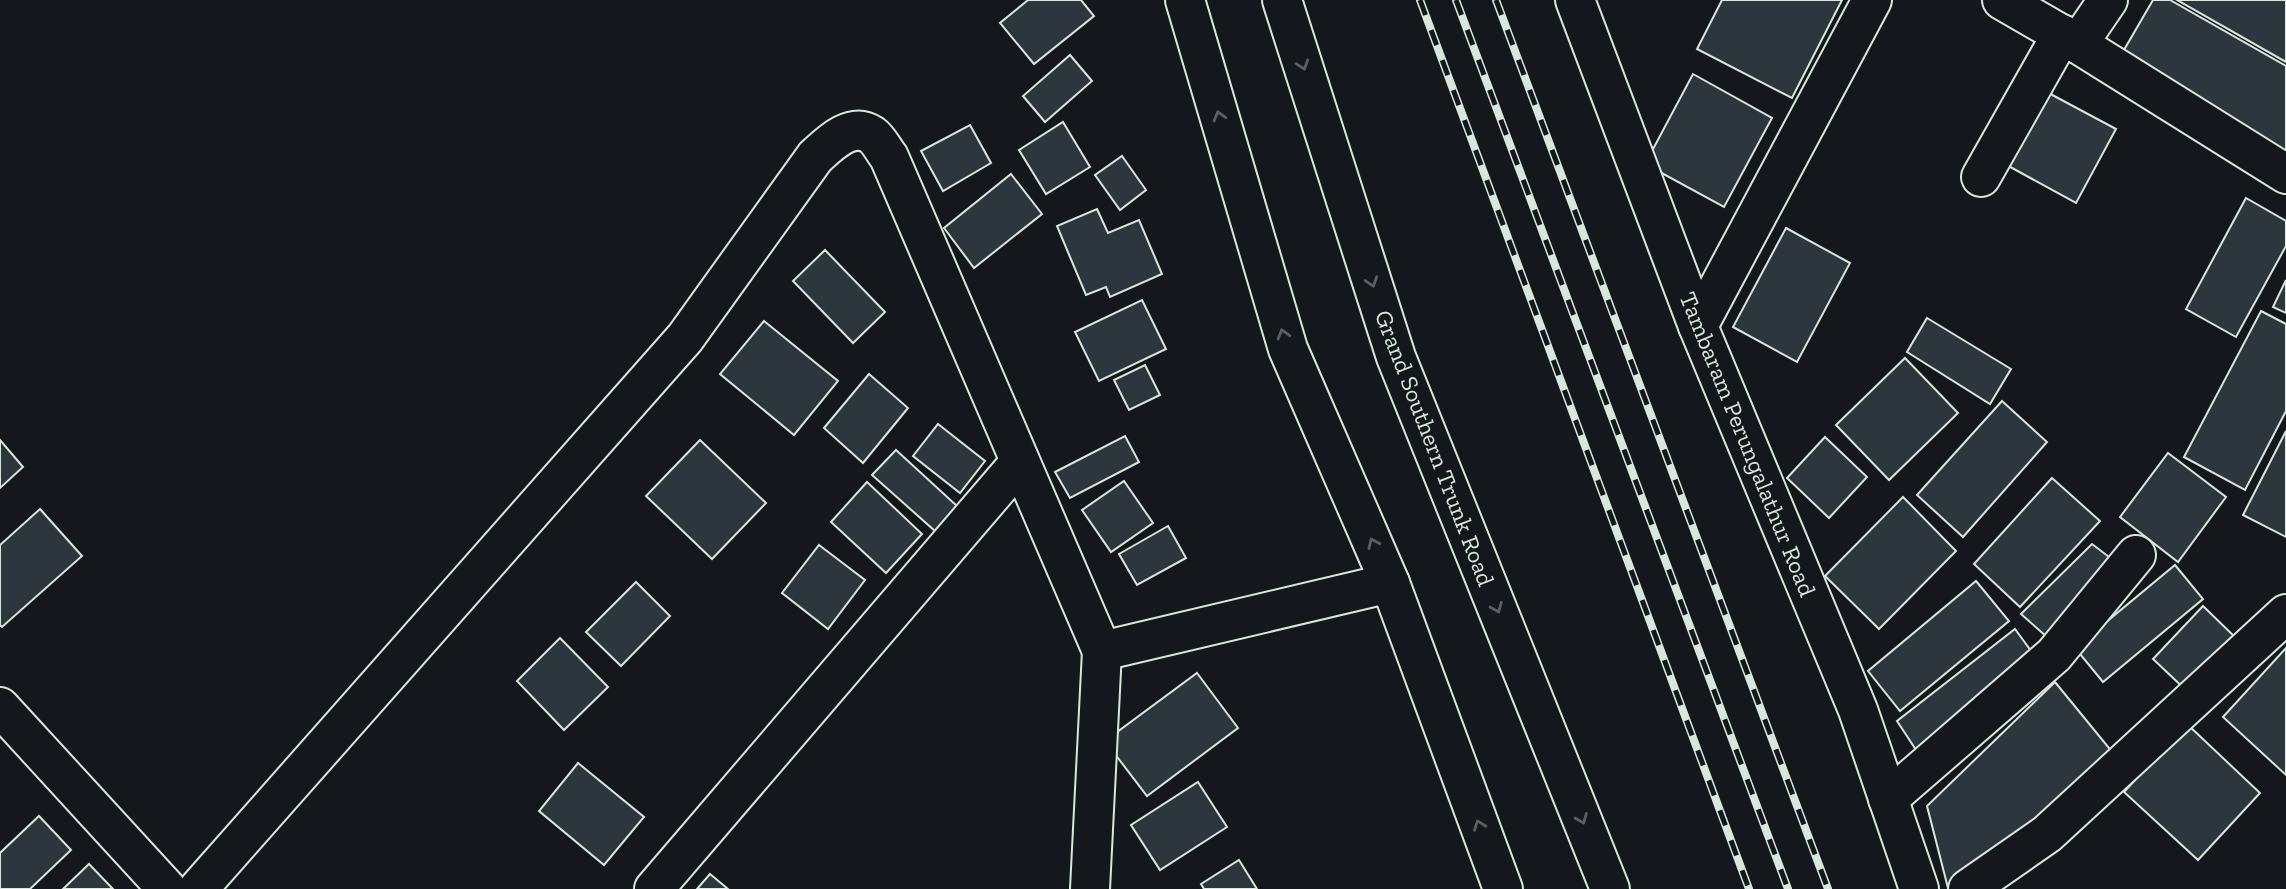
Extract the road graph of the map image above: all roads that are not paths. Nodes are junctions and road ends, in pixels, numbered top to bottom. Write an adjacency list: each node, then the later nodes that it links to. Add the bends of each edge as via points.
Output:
1 (1185, 0): 13 (street, one-way to 1, via 1288,349)
2 (1282, 0): 23 (street, Grand Southern Trunk Road, one-way to 23, via 1396,357)
3 (1576, 0): 10 (street, Tambaram Perungalathur Road)
4 (1872, 0): 10 (street)
5 (2002, 0): 7 (street)
6 (2108, 0): 7 (street)
7 (2070, 39): 8 (street); 9 (street)
8 (2286, 174)
9 (1981, 177)
10 (1698, 326): 17 (street, Tambaram Perungalathur Road, via 1858,710)
11 (1020, 462): 15 (street); 19 (street, via 890,157 871,134 852,131 836,138 815,157 685,338); 20 (street)
12 (2136, 555): 17 (street, via 2054,655)
13 (1390, 583): 15 (street); 22 (street, one-way to 13)
14 (2286, 614): 25 (street, via 2047,834)
15 (1102, 651): 21 (street)
16 (0, 707): 18 (street)
17 (1888, 799): 24 (street, Tambaram Perungalathur Road)
18 (167, 889)
19 (198, 889)
20 (654, 889)
21 (1090, 889)
22 (1503, 889)
23 (1610, 889)
24 (1919, 889)
25 (1968, 889)

